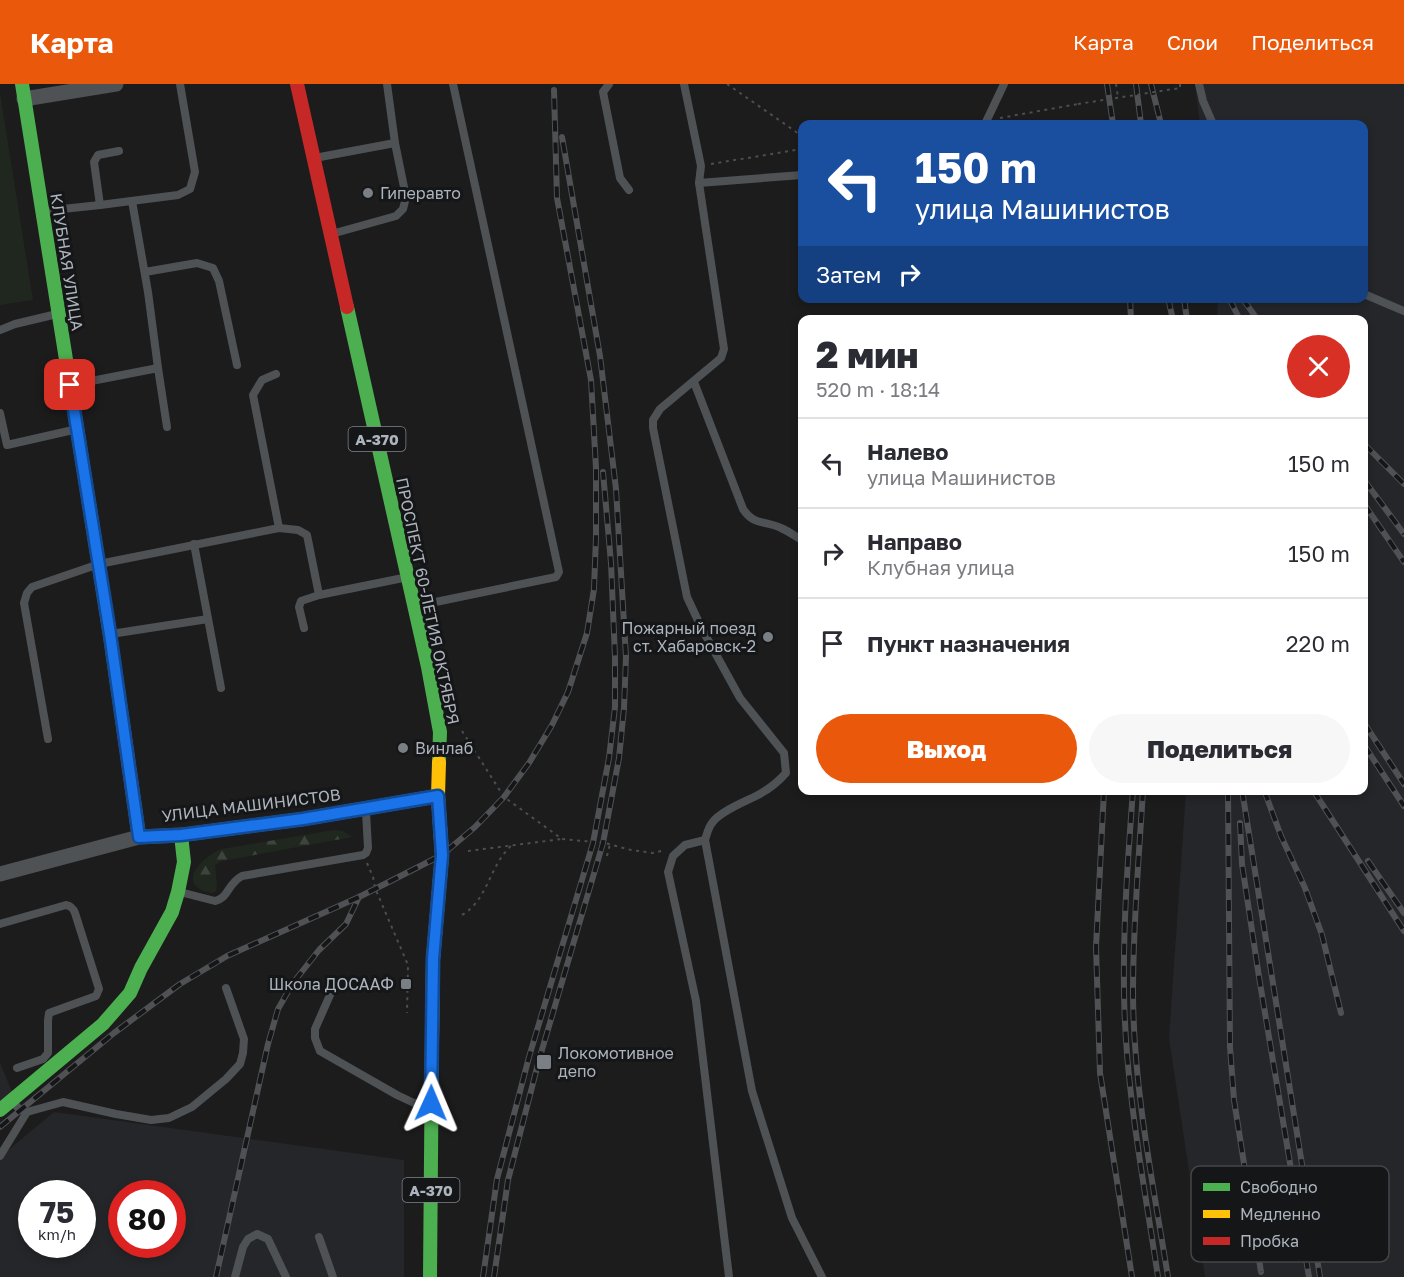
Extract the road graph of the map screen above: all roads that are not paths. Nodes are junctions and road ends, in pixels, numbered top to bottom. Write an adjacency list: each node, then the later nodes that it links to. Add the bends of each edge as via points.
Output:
1 (116, 84): 10 (street)
2 (180, 84): 20 (lane, via 195,172 190,189 178,195)
3 (297, 84): 16 (main road, ПРОСПЕКТ 60-ЛЕТИЯ ОКТЯБРЯ / А-370)
4 (387, 84): 14 (lane)
5 (453, 84): 44 (lane, via 559,572 556,576)
6 (609, 84): 19 (lane, via 603,92 620,178)
7 (684, 84): 18 (lane, via 701,166)
8 (1004, 84): 12 (lane)
9 (1199, 84): 13 (lane)
10 (78, 87): 11 (street)
11 (23, 91): 22 (main road, КЛУБНАЯ УЛИЦА)
12 (988, 120)
13 (1211, 120)
14 (395, 143): 16 (lane); 23 (lane, via 406,197 403,209 396,216)
15 (119, 151): 21 (lane, via 98,155 94,162)
16 (314, 158): 23 (main road, ПРОСПЕКТ 60-ЛЕТИЯ ОКТЯБРЯ / А-370)
17 (798, 175): 18 (lane)
18 (699, 183): 32 (lane, via 724,349 721,358)
19 (629, 190)
20 (132, 201): 21 (lane); 24 (lane)
21 (100, 205): 22 (lane)
22 (42, 212): 27 (main road, КЛУБНАЯ УЛИЦА)
23 (331, 234): 42 (main road, ПРОСПЕКТ 60-ЛЕТИЯ ОКТЯБРЯ / А-370)
24 (145, 272): 29 (lane, via 197,263 213,268); 30 (lane)
25 (1368, 296): 26 (lane)
26 (1401, 308)
27 (58, 314): 28 (lane); 33 (main road, КЛУБНАЯ УЛИЦА)
28 (0, 330)
29 (237, 365)
30 (158, 368): 33 (lane); 35 (lane)
31 (276, 374): 38 (lane, via 262,380 253,395)
32 (694, 382): 39 (lane, via 743,509 754,520); 54 (lane, via 660,409 653,420 687,597 740,698 784,753 786,773 766,790 720,815)
33 (70, 385): 36 (main road, КЛУБНАЯ УЛИЦА)
34 (0, 413): 37 (lane)
35 (167, 428)
36 (77, 429): 37 (lane); 41 (main road, КЛУБНАЯ УЛИЦА)
37 (3, 447)
38 (279, 528): 40 (lane); 43 (lane, via 307,535)
39 (798, 538)
40 (194, 544): 41 (lane); 45 (lane)
41 (99, 564): 47 (main road, КЛУБНАЯ УЛИЦА); 49 (lane, via 32,586 24,603)
42 (408, 577): 43 (lane); 44 (main road, ПРОСПЕКТ 60-ЛЕТИЯ ОКТЯБРЯ / А-370)
43 (319, 595): 46 (lane, via 301,601)
44 (414, 606): 50 (main road, ПРОСПЕКТ 60-ЛЕТИЯ ОКТЯБРЯ / А-370, via 440,732)
45 (208, 619): 47 (lane); 48 (lane)
46 (304, 628)
47 (110, 634): 53 (main road, КЛУБНАЯ УЛИЦА)
48 (221, 688)
49 (48, 739)
50 (438, 796): 51 (main road, УЛИЦА МАШИНИСТОВ); 62 (main road, ПРОСПЕКТ 60-ЛЕТИЯ ОКТЯБРЯ / А-370, via 442,855 433,959)
51 (366, 808): 52 (main road, УЛИЦА МАШИНИСТОВ); 56 (lane, via 368,848 363,855 242,876 220,900)
52 (181, 835): 53 (street, УЛИЦА МАШИНИСТОВ); 56 (main road, via 184,862)
53 (139, 837): 55 (street, УЛИЦА МАШИНИСТОВ)
54 (705, 840): 71 (lane, via 685,845 672,856 668,872 696,1001); 72 (lane, via 752,1091 792,1218)
55 (0, 874)
56 (178, 892): 61 (main road, via 172,912 130,993 103,1024)
57 (0, 924): 60 (lane, via 70,906 99,989 96,996 49,1013 48,1053 43,1059)
58 (334, 986): 62 (lane, via 315,1029 320,1051 397,1095)
59 (226, 988): 64 (lane, via 244,1040 240,1064 192,1107 169,1118 151,1120 63,1102)
60 (17, 1068)
61 (11, 1100): 63 (main road); 64 (lane)
62 (431, 1103): 70 (main road, ПРОСПЕКТ 60-ЛЕТИЯ ОКТЯБРЯ / А-370)
63 (0, 1110)
64 (27, 1112): 65 (lane)
65 (0, 1156)
66 (319, 1237): 69 (lane)
67 (236, 1277): 68 (lane, via 243,1247 257,1234 268,1239)
68 (286, 1277)
69 (333, 1277)
70 (430, 1277)
71 (729, 1277)
72 (822, 1277)

